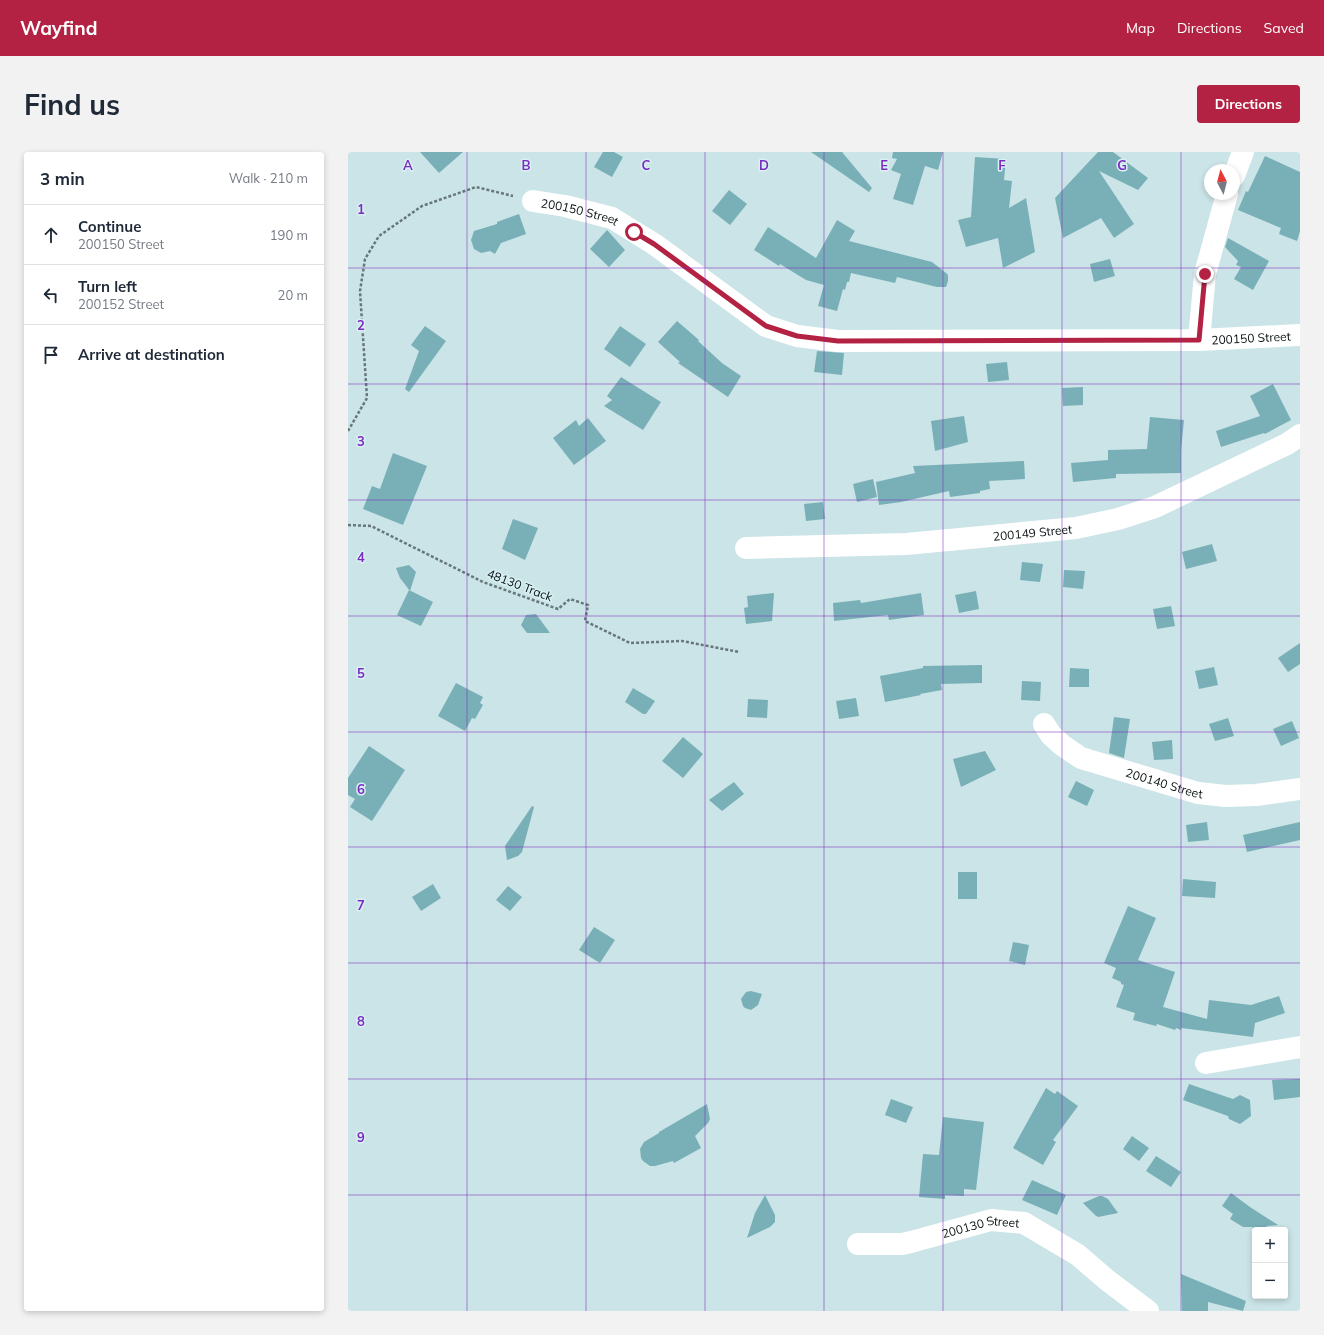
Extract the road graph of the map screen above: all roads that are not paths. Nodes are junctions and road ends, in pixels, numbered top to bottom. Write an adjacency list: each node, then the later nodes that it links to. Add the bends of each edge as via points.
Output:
1 (1243, 152): 2 (street)
2 (1238, 164)
3 (1225, 200): 6 (street, via 1205,274)
4 (533, 201): 6 (street, 200150 Street, via 612,218 654,244 766,326 797,336 838,341)
5 (1300, 335): 6 (street, 200150 Street)
6 (1199, 340)
7 (1300, 435): 8 (street, 200149 Street, via 1155,507 1118,519 1076,528 906,544)
8 (746, 548)
9 (1044, 724): 10 (street, 200140 Street, via 1051,735 1081,758 1198,793 1226,796 1256,795)
10 (1300, 789)
11 (1300, 1047): 12 (street)
12 (1206, 1063)
13 (858, 1244): 14 (street, 200130 Street, via 902,1244 991,1220 1024,1223 1078,1255)
14 (1148, 1311)

